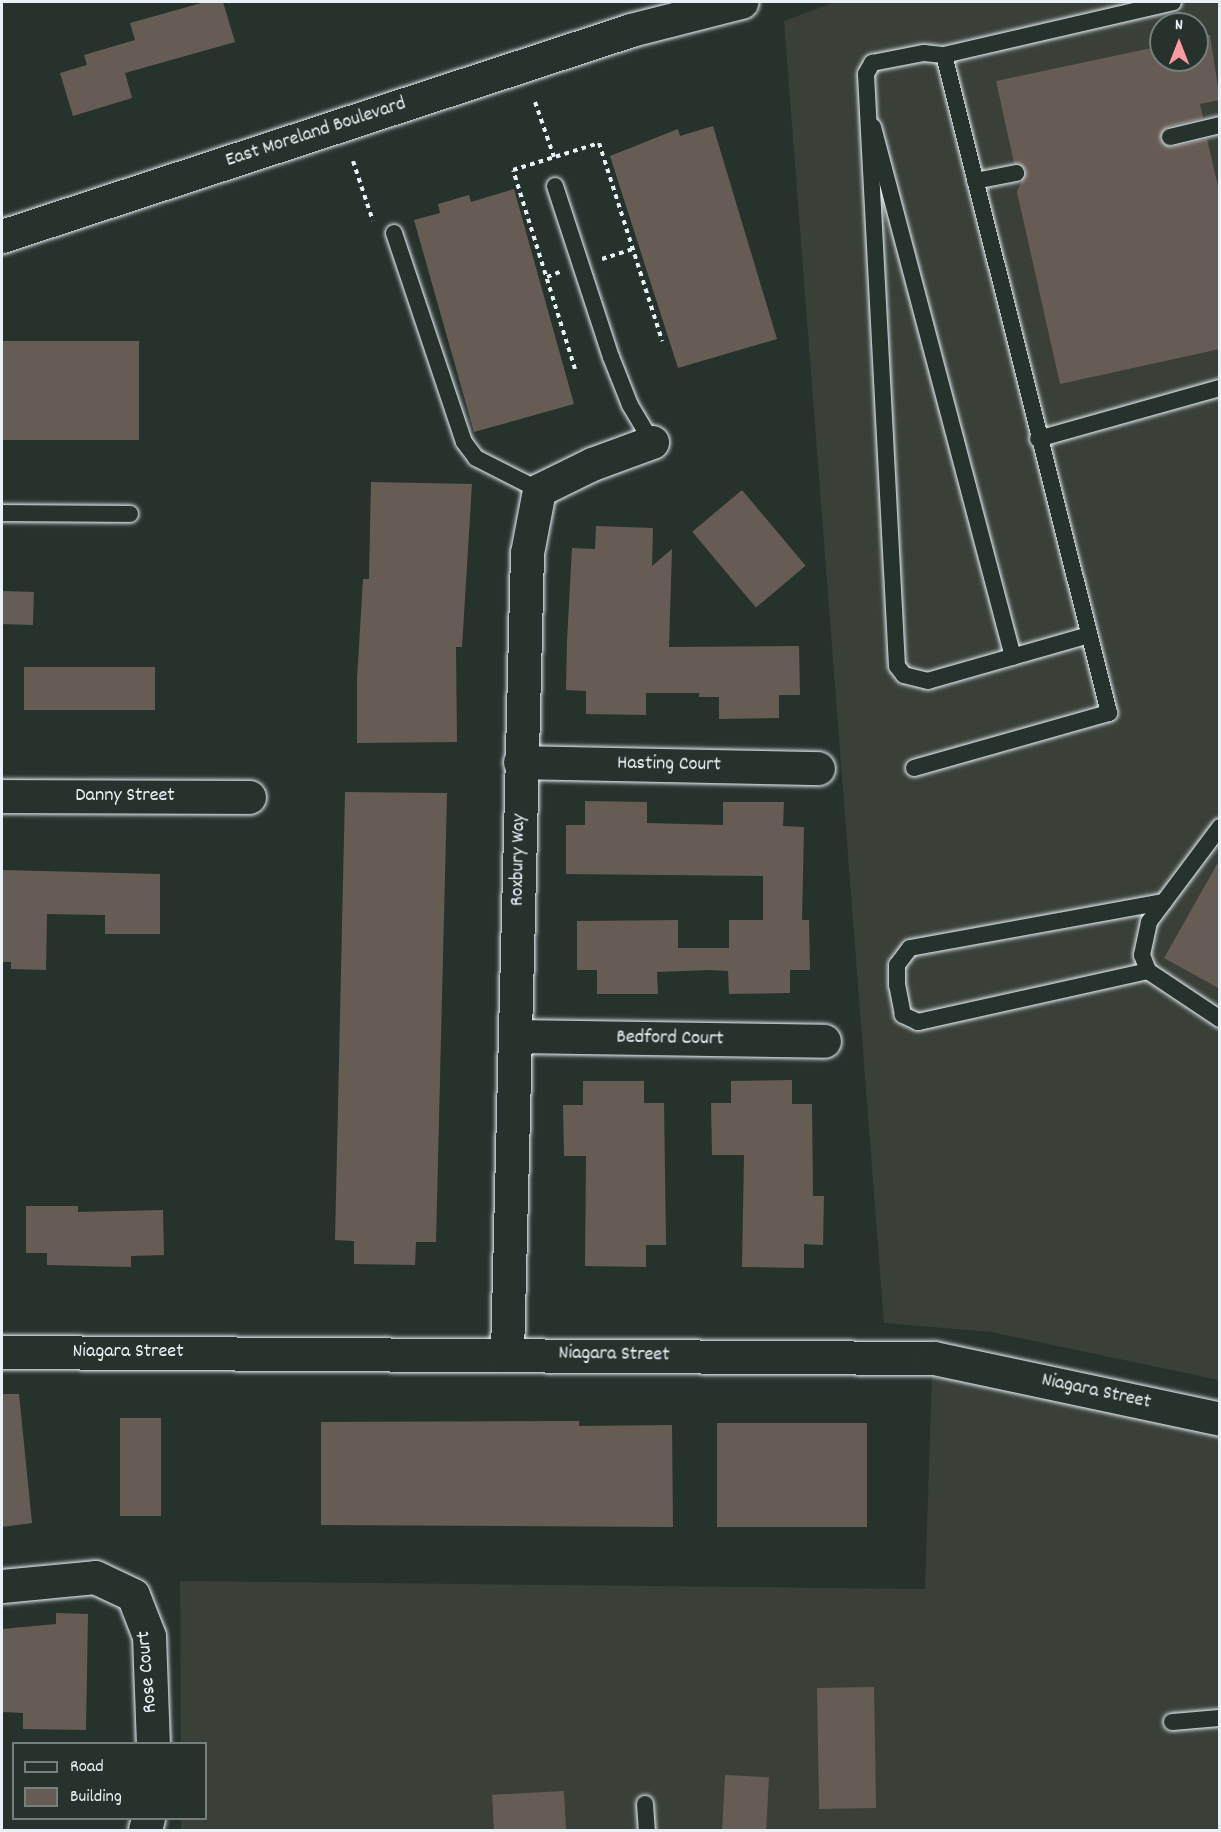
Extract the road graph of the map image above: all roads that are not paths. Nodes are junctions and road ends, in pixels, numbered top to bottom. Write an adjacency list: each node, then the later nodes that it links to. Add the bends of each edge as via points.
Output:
1 (686, 2): 4 (street, East Moreland Boulevard)
2 (741, 2): 4 (street, East Moreland Boulevard)
3 (1173, 2): 5 (lane)
4 (631, 30): 13 (street, East Moreland Boulevard)
5 (945, 55): 6 (lane, via 924,53 872,63); 10 (lane)
6 (863, 91): 21 (lane); 21 (lane, via 897,666 904,675 928,681)
7 (1220, 125): 8 (lane)
8 (1170, 137)
9 (1016, 173): 10 (lane)
10 (975, 181): 15 (lane)
11 (555, 186): 16 (lane, via 611,357 630,405)
12 (394, 233): 17 (lane, via 464,442 476,458)
13 (2, 236)
14 (1220, 388): 15 (lane)
15 (1038, 439): 20 (lane)
16 (652, 442): 17 (street, via 592,464)
17 (539, 490): 22 (street, Roxbury Way, via 527,554)
18 (2, 513): 19 (lane)
19 (130, 514)
20 (1089, 635): 21 (lane); 24 (lane, via 1109,713)
21 (1013, 657)
22 (520, 762): 23 (street, Hasting Court); 31 (street, Roxbury Way)
23 (818, 768)
24 (914, 768)
25 (2, 796): 26 (street, Danny Street)
26 (249, 797)
27 (1220, 827): 28 (lane)
28 (1164, 902): 29 (lane, via 1149,922 1142,955); 29 (lane, via 910,948 897,965 897,985 903,1015 918,1022)
29 (1148, 971): 30 (lane)
30 (1220, 1019)
31 (516, 1036): 32 (street, Bedford Court); 34 (street, Roxbury Way)
32 (824, 1041)
33 (2, 1352): 34 (street, Niagara Street)
34 (507, 1354): 35 (street, Niagara Street, via 934,1358)
35 (1220, 1419)
36 (2, 1586): 39 (street, Rose Court, via 95,1577 133,1595 149,1636)
37 (1220, 1718): 38 (lane)
38 (1172, 1722)
39 (153, 1742)
40 (645, 1804): 41 (lane)
41 (646, 1830)

